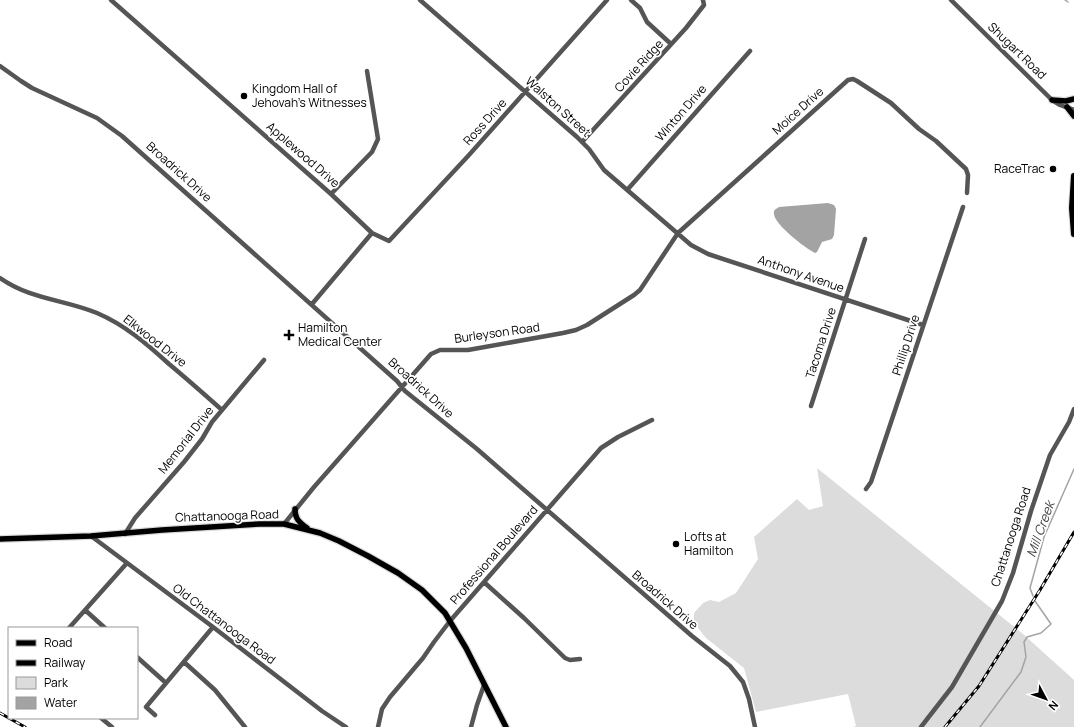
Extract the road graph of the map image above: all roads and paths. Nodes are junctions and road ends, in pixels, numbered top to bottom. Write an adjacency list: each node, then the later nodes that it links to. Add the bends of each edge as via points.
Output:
1 (111, 0): 21 (street, Applewood Drive)
2 (420, 0): 11 (street, Walston Street)
3 (607, 0): 11 (street, Ross Drive)
4 (631, 0): 7 (street, via 640,8 647,22)
5 (703, 0): 7 (street, Covie Ridge, via 704,5 700,12)
6 (951, 0): 13 (street, Shugart Road)
7 (671, 44): 17 (street, Covie Ridge)
8 (750, 51): 19 (street, Winton Drive)
9 (0, 66): 29 (street, Broadrick Drive, via 32,88 88,113 110,127)
10 (367, 71): 21 (street, via 378,139 372,152)
11 (526, 92): 17 (street, Walston Street); 23 (street, Ross Drive, via 389,241)
12 (1074, 99): 13 (main road)
13 (1052, 100): 14 (street, Shugart Road)
14 (1067, 108): 15 (street, Shugart Road); 16 (main road)
15 (1074, 110)
16 (1074, 116)
17 (582, 142): 19 (street, Walston Street, via 604,170)
18 (1074, 176): 25 (highway)
19 (628, 190): 24 (street, Walston Street)
20 (967, 193): 24 (street, Moice Drive, via 968,172 891,103 853,79 848,80)
21 (332, 194): 23 (street, Applewood Drive)
22 (963, 207): 30 (street, Phillip Drive)
23 (372, 233): 29 (street)
24 (678, 233): 28 (street, Anthony Avenue, via 708,254); 32 (street, Burleyson Road, via 640,290 587,325 576,330 468,350 436,351)
25 (1074, 234)
26 (865, 239): 28 (street, Tacoma Drive)
27 (0, 278): 35 (street, Elkwood Drive, via 22,291 74,304 114,321 148,345)
28 (846, 299): 30 (street, Anthony Avenue); 33 (street, Tacoma Drive)
29 (312, 304): 32 (street, Broadrick Drive)
30 (923, 325): 37 (street, Phillip Drive, via 871,482)
31 (264, 360): 35 (street, Memorial Drive)
32 (402, 387): 38 (street, Burleyson Road); 39 (street, Broadrick Drive)
33 (811, 406)
34 (1074, 409): 66 (street, Chattanooga Road, via 1050,455 1002,602 952,687)
35 (222, 410): 42 (street, Memorial Drive, via 198,445 134,518)
36 (652, 420): 39 (street, Professional Boulevard, via 601,448)
37 (866, 489)
38 (295, 509): 40 (street, Burleyson Road); 41 (main road, via 298,522)
39 (546, 510): 46 (street, Professional Boulevard); 65 (street, Broadrick Drive, via 730,666 742,682 749,699)
40 (284, 524): 41 (main road, Chattanooga Road); 42 (main road, Chattanooga Road)
41 (308, 530): 48 (main road, Chattanooga Road, via 340,541 398,573 422,590)
42 (125, 534): 43 (main road, Chattanooga Road)
43 (91, 536): 44 (main road, Chattanooga Road); 45 (street, Old Chattanooga Road)
44 (0, 539)
45 (127, 563): 47 (street); 51 (street, Old Chattanooga Road)
46 (484, 583): 48 (street, Professional Boulevard); 53 (street, via 565,658)
47 (85, 610): 49 (street); 50 (street)
48 (450, 621): 56 (main road, Chattanooga Road); 62 (street, Professional Boulevard, via 390,697 382,709)
49 (70, 627)
50 (103, 627)
51 (213, 627): 54 (street); 61 (street, Old Chattanooga Road)
52 (138, 658): 55 (street)
53 (580, 659)
54 (184, 662): 55 (street); 60 (street, via 215,690)
55 (166, 683): 57 (street, via 146,707)
56 (484, 685): 63 (street); 64 (main road, Chattanooga Road)
57 (155, 715)
58 (102, 719): 59 (street)
59 (112, 727)
60 (245, 727)
61 (346, 727)
62 (378, 727)
63 (471, 727)
64 (506, 727)
65 (755, 727)
66 (921, 727)

